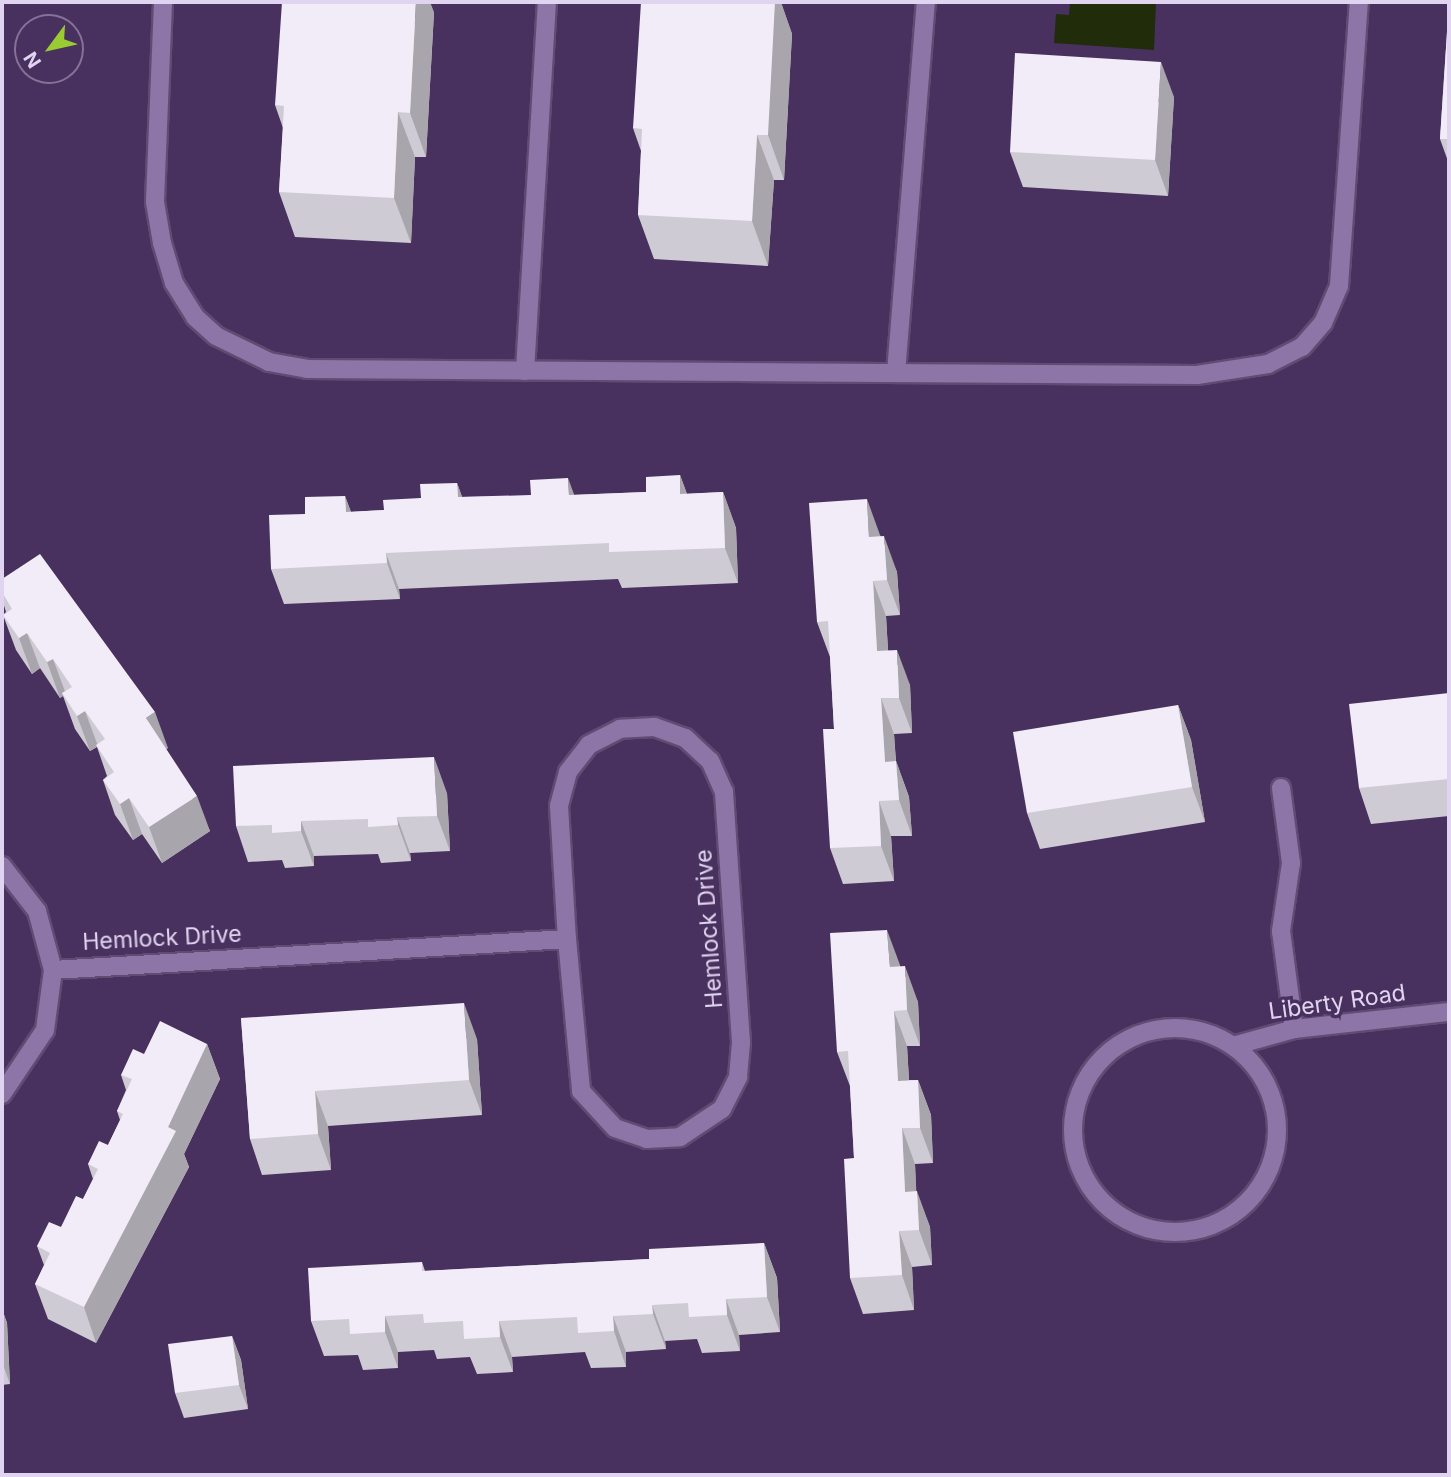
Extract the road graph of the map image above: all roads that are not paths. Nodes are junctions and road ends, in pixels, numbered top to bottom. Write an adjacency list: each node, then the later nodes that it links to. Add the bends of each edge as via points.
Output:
1 (163, 2): 5 (street, via 155,202 174,283 195,317 242,351 307,369)
2 (547, 2): 5 (street)
3 (926, 2): 6 (street)
4 (1359, 2): 6 (street, via 1339,286 1323,323 1303,347 1268,364 1197,375)
5 (525, 371): 6 (street)
6 (896, 373)
7 (1281, 788): 12 (street, via 1291,863 1281,931)
8 (2, 866): 10 (street, Hemlock Drive, via 37,911)
9 (567, 939): 9 (street, Hemlock Drive, via 559,806 568,772 589,745 620,729 654,727 685,738 710,761 724,792 738,1000 738,1077 710,1121 680,1137 647,1139 615,1128 590,1105 576,1074); 10 (street, Hemlock Drive)
10 (53, 970): 14 (street, Hemlock Drive, via 45,1030)
11 (1449, 1012): 12 (street, Liberty Road)
12 (1294, 1030): 13 (street, Liberty Road)
13 (1233, 1046): 13 (street, via 1253,1064 1276,1113 1271,1167 1258,1191 1239,1210 1189,1231 1136,1224 1111,1210 1079,1164 1073,1136 1075,1107 1102,1058 1151,1030 1208,1033)
14 (2, 1094)

